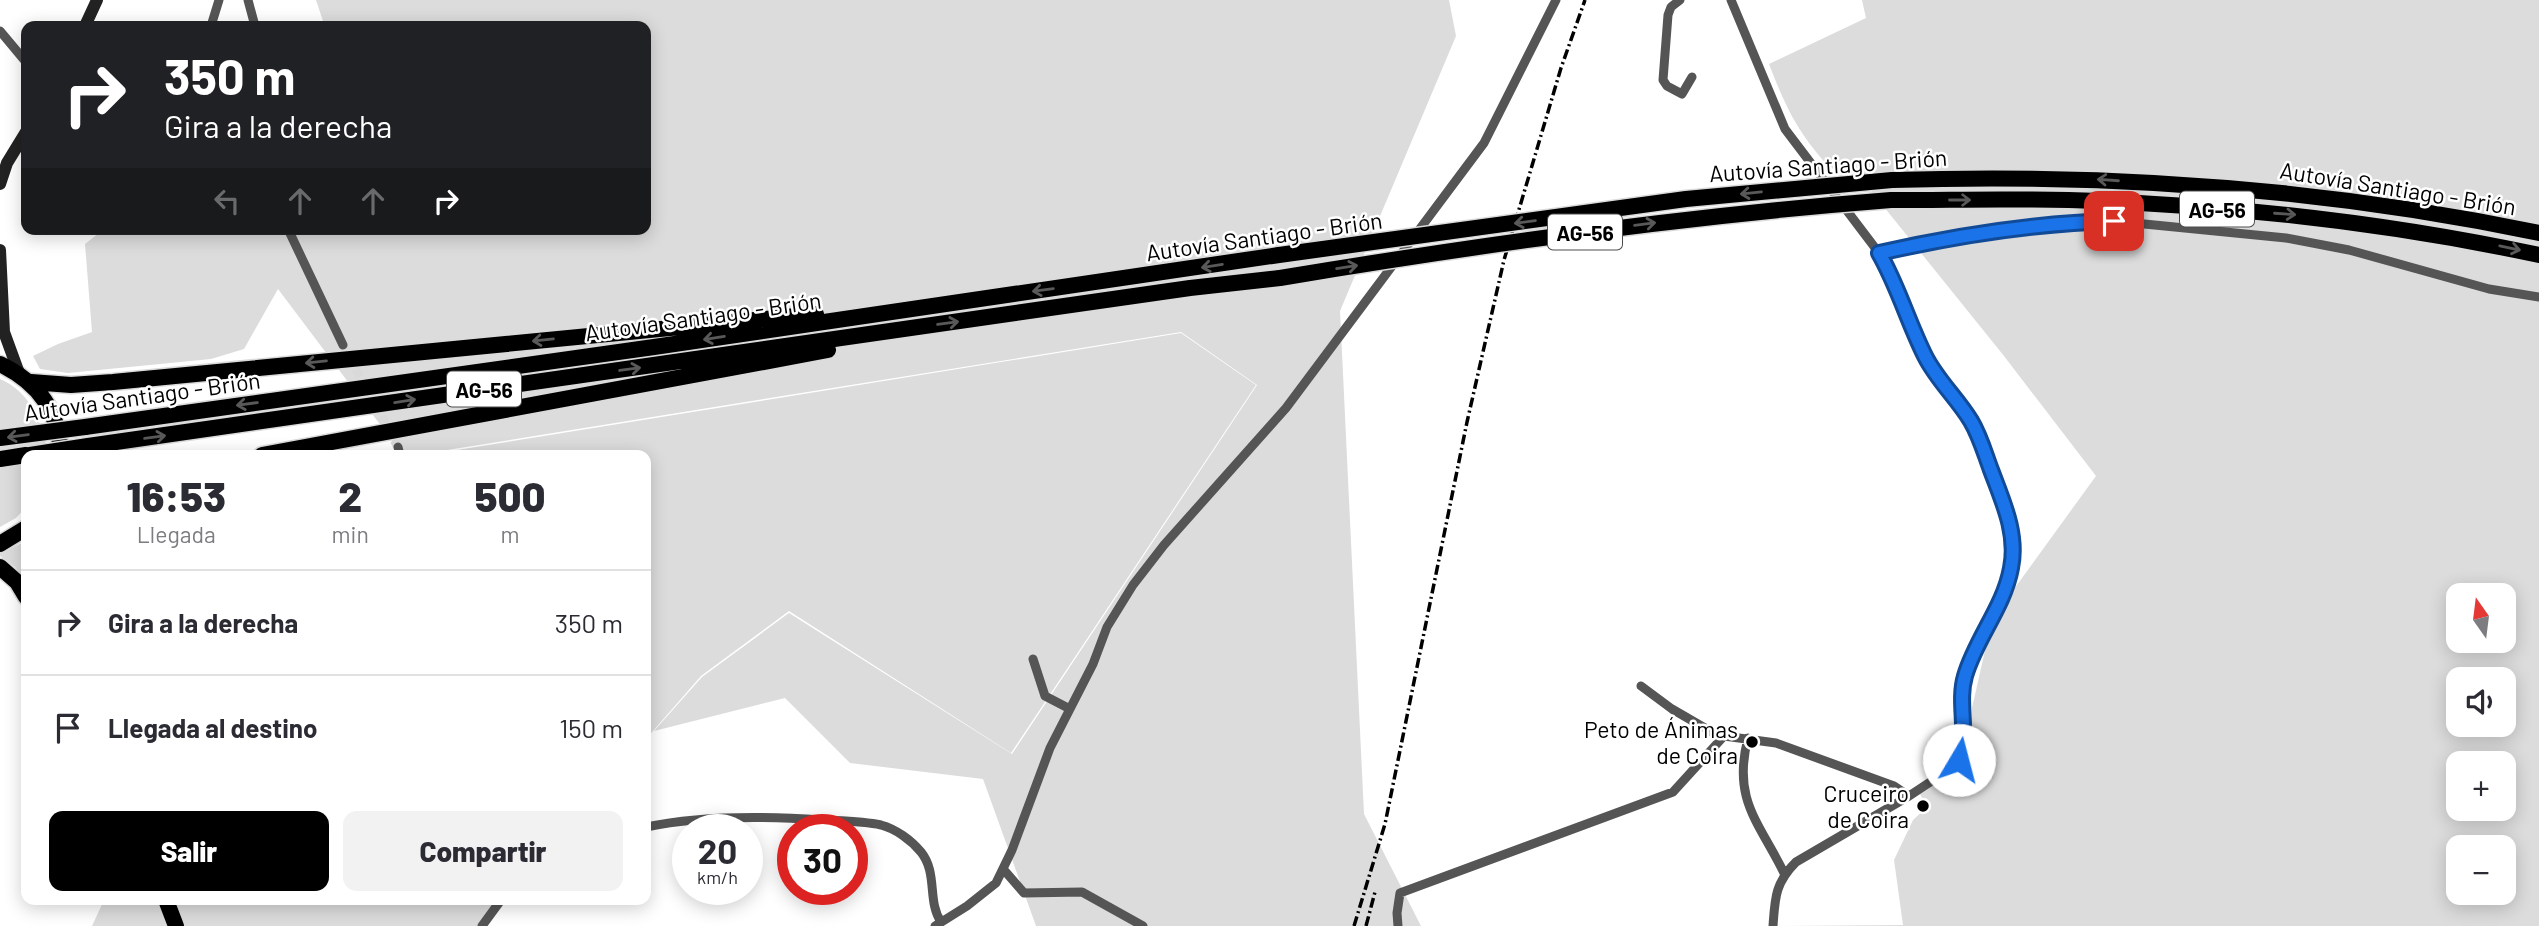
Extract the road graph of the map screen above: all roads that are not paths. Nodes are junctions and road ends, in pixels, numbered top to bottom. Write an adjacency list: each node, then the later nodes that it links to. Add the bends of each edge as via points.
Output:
1 (97, 0): 7 (street)
2 (219, 0): 8 (street)
3 (247, 0): 9 (street)
4 (1556, 0): 40 (street, via 1484,143 1286,408 1133,585 1107,627)
5 (1679, 0): 12 (street, via 1668,15 1663,80 1682,94)
6 (1731, 0): 19 (street, via 1785,129)
7 (87, 21)
8 (213, 21)
9 (253, 21)
10 (0, 31): 11 (street)
11 (21, 56)
12 (1692, 77)
13 (21, 140): 14 (street)
14 (4, 167): 15 (street)
15 (0, 184)
16 (2539, 233): 23 (highway, Autovía Santiago - Brión / AG-56, one-way to 23, bridge, via 2298,193 2097,179 1892,180 1686,199)
17 (291, 235): 25 (street)
18 (0, 250): 22 (street)
19 (1879, 253): 21 (street, via 2064,223 2114,221 2311,243 2489,289); 43 (street, via 1932,368 1972,423 2013,539 2007,586 1965,676 1959,760)
20 (2539, 255): 24 (highway, Autovía Santiago - Brión / AG-56, one-way to 20, bridge, via 1662,222 1891,200 2097,201 2298,215)
21 (2539, 297)
22 (1, 307): 27 (street, via 6,343)
23 (855, 316): 27 (highway, one-way to 27, via 805,313 127,381 71,385); 28 (highway, Autovía Santiago - Brión / AG-56, one-way to 28, bridge)
24 (881, 332): 29 (highway, Autovía Santiago - Brión / AG-56, one-way to 24, bridge); 31 (highway, via 855,345)
25 (343, 345)
26 (0, 364): 27 (highway)
27 (25, 378): 30 (highway, via 50,407)
28 (0, 439)
29 (61, 450)
30 (61, 450)
31 (289, 450)
32 (21, 456): 33 (highway, Autovía Santiago - Brión / AG-56)
33 (0, 459)
34 (21, 531): 35 (highway)
35 (0, 544)
36 (0, 568): 37 (highway)
37 (21, 590)
38 (1033, 659): 40 (street, via 1045,696)
39 (1640, 686): 41 (street)
40 (1070, 709): 45 (street)
41 (1722, 738): 42 (street); 53 (street, via 1673,792 1400,893)
42 (1748, 738): 43 (street, via 1776,743 1863,774); 46 (street, via 1744,793 1752,817)
43 (1909, 796): 46 (street)
44 (651, 826): 49 (street, via 726,818 882,825 902,835 930,865)
45 (1004, 870): 49 (street, via 985,893); 52 (street, via 1024,892 1082,892)
46 (1784, 873): 54 (street, via 1775,894)
47 (168, 905): 50 (highway)
48 (497, 905): 51 (street)
49 (937, 925)
50 (176, 926)
51 (482, 926)
52 (1143, 926)
53 (1398, 926)
54 (1773, 926)

